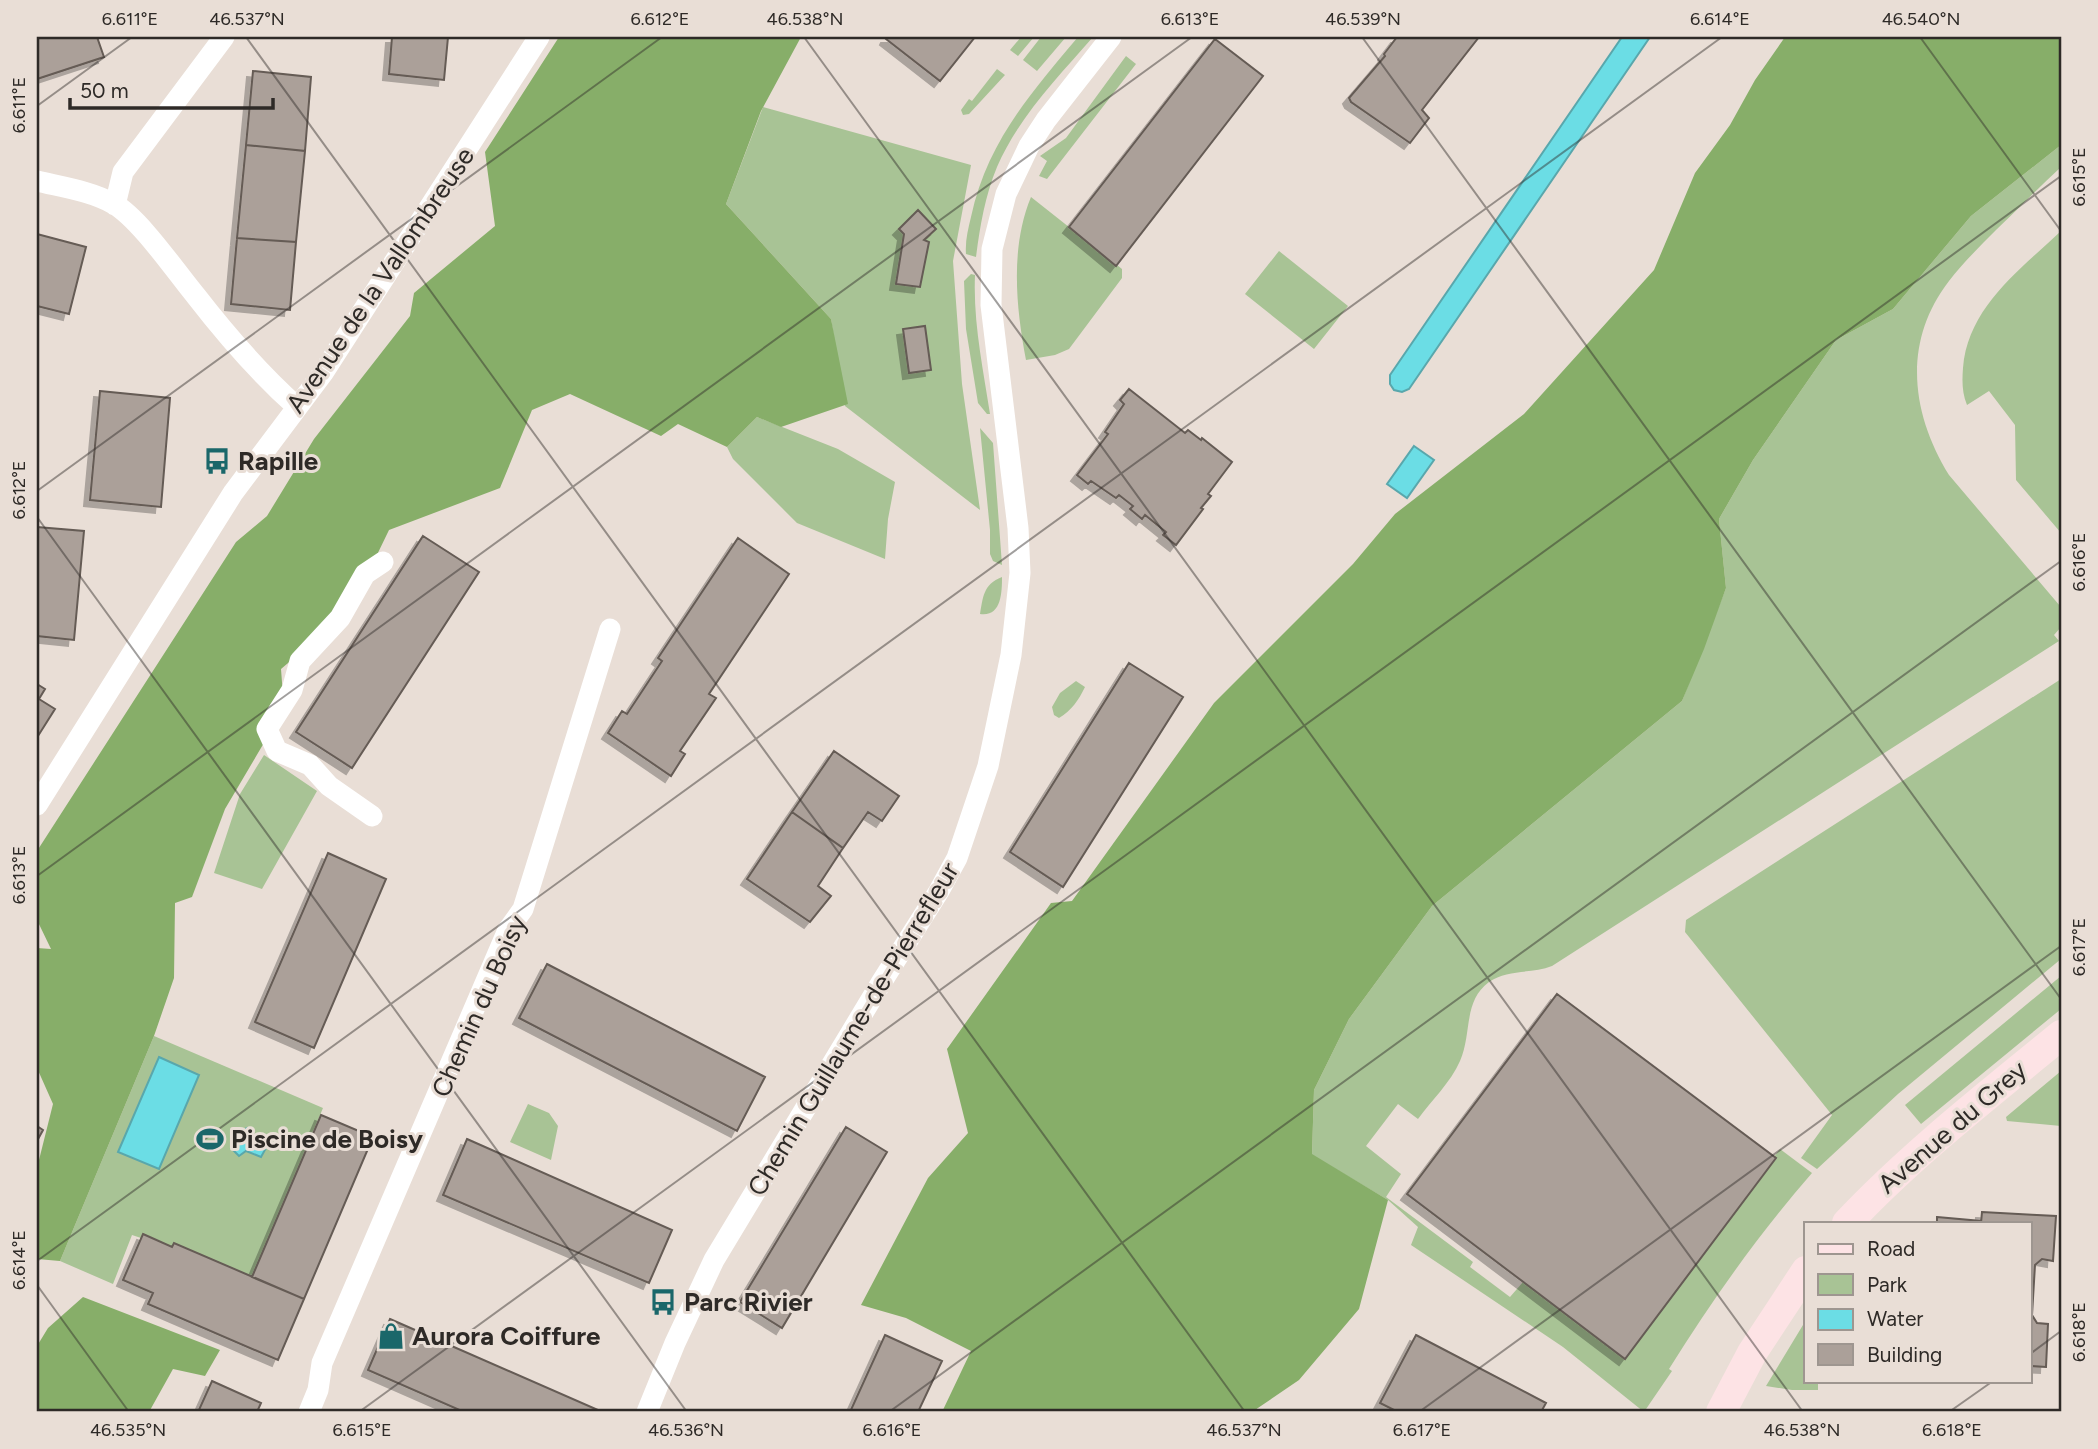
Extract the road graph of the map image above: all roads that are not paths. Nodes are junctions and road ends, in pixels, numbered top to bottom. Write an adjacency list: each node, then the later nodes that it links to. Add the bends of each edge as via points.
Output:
1 (224, 37): 5 (street, via 123,172)
2 (539, 37): 6 (street, Avenue de la Vallombreuse)
3 (1111, 37): 15 (street, Chemin Guillaume-de-Pierrefleur, via 1029,146 1006,194 992,249 991,304 1020,573 1011,655 988,765 957,858 714,1260)
4 (37, 181): 5 (street)
5 (115, 205): 6 (street, via 157,247 229,338)
6 (297, 407): 9 (street, Avenue de la Vallombreuse, via 233,493)
7 (383, 562): 10 (street, via 365,575 340,618 300,661 292,690 267,729 277,751 310,765 329,786)
8 (610, 629): 14 (street, Chemin du Boisy, via 523,909 508,930 322,1363)
9 (37, 805)
10 (372, 816)
11 (2061, 1035): 12 (street, Avenue du Grey, via 1926,1147)
12 (1848, 1222)
13 (1804, 1274): 16 (street, via 1752,1353)
14 (309, 1412)
15 (647, 1412)
16 (1721, 1412)

